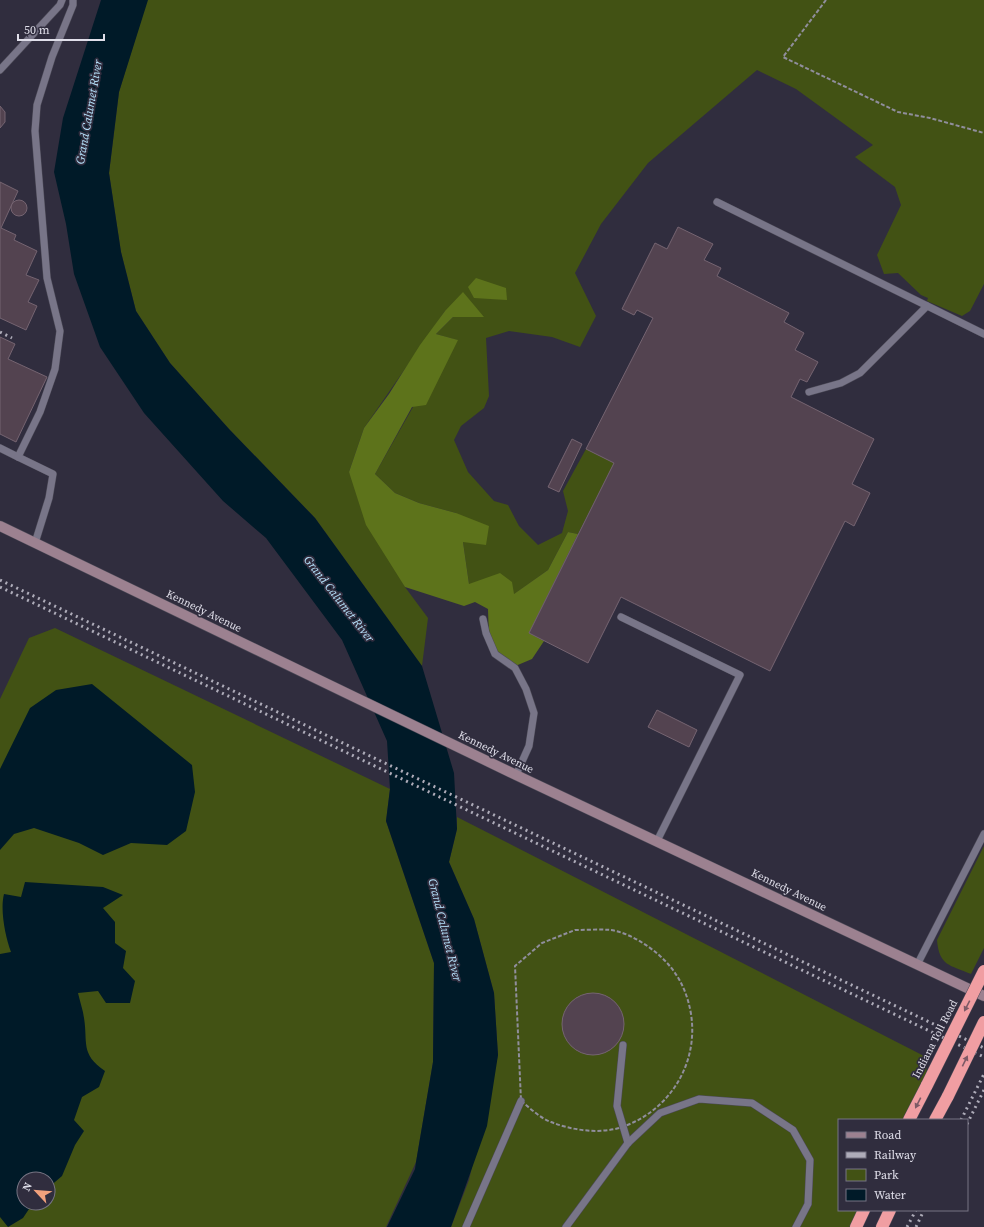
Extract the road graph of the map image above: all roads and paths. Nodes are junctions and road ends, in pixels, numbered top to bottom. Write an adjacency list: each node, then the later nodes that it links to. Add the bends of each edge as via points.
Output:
1 (62, 0): 4 (lane)
2 (73, 0): 11 (lane, via 37,105 35,131 47,278 60,332 54,369 40,412)
3 (826, 0): 5 (path, via 783,57 898,112)
4 (0, 70)
5 (984, 133)
6 (716, 202): 7 (lane)
7 (927, 306): 8 (lane); 9 (lane, via 860,373 841,383)
8 (984, 334)
9 (809, 392)
10 (0, 448): 11 (lane)
11 (18, 457): 13 (lane, via 53,474 49,498)
12 (0, 526): 13 (main road, Kennedy Avenue)
13 (35, 543): 16 (main road, Kennedy Avenue)
14 (621, 617): 18 (lane, via 740,675)
15 (483, 619): 16 (lane, via 495,654 515,668 534,713 529,746)
16 (516, 775): 18 (main road, Kennedy Avenue)
17 (984, 834): 19 (lane)
18 (657, 841): 19 (main road, Kennedy Avenue)
19 (917, 965): 21 (main road, Kennedy Avenue)
20 (984, 971): 25 (highway, Indiana Toll Road, one-way to 25, bridge)
21 (984, 996)
22 (984, 1022): 26 (highway, one-way to 22, bridge)
23 (623, 1045): 27 (lane, via 617,1106)
24 (521, 1101): 27 (path, via 549,1122 583,1131); 27 (path, via 515,966 542,943 575,930 612,930 644,943 671,966 688,996 694,1031 690,1057 675,1089 650,1113); 31 (lane)
25 (910, 1119)
26 (936, 1119)
27 (623, 1126): 28 (lane)
28 (628, 1143): 32 (lane); 33 (lane, via 660,1113 699,1099 752,1103 793,1130 810,1160 808,1204)
29 (864, 1211): 34 (highway)
30 (890, 1211): 35 (highway)
31 (466, 1227)
32 (566, 1227)
33 (796, 1227)
34 (856, 1227)
35 (882, 1227)

